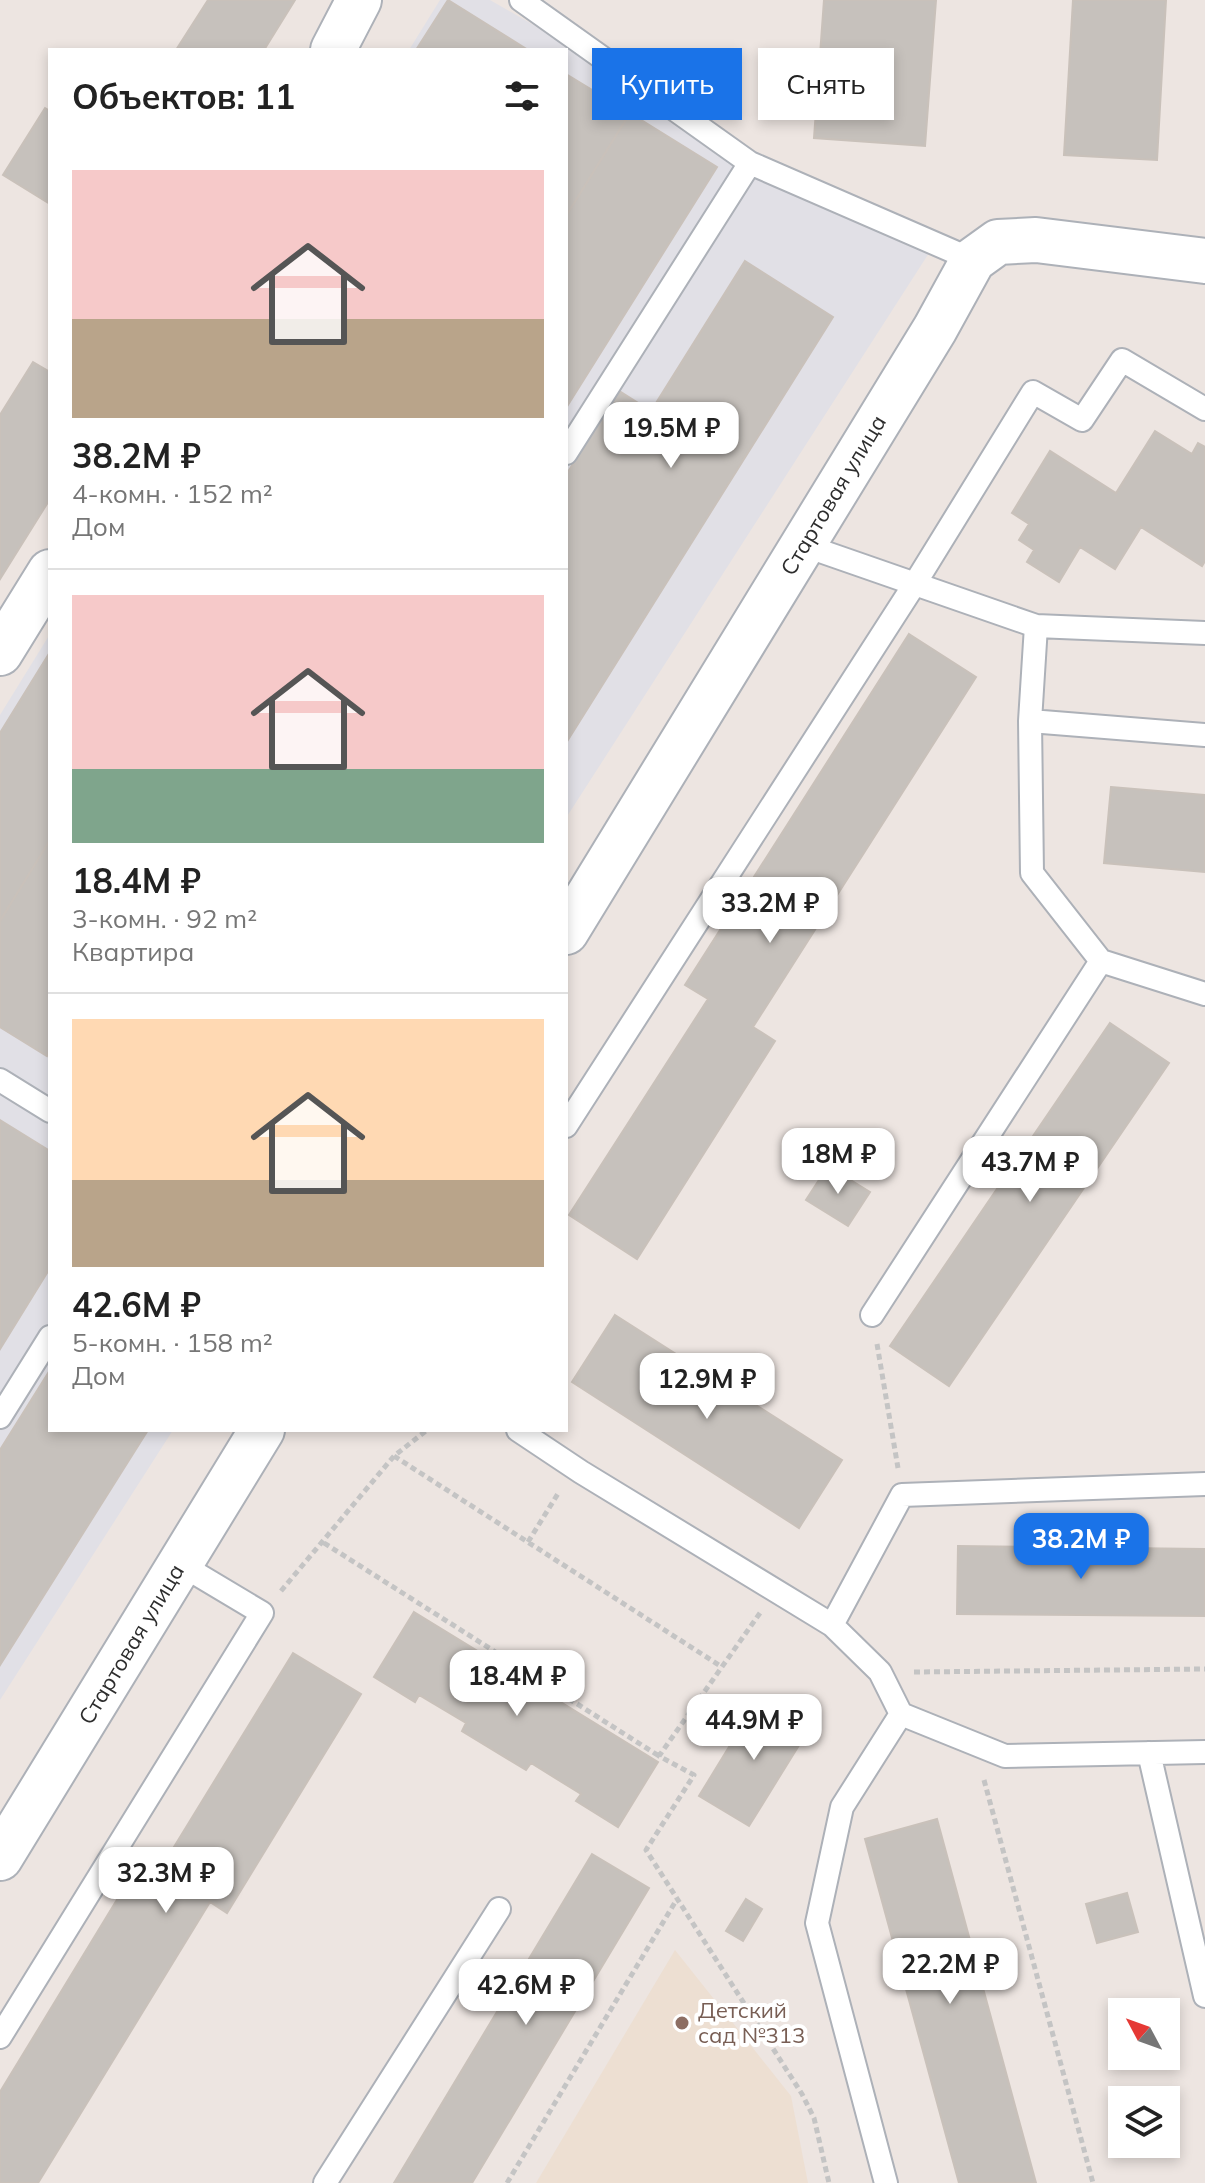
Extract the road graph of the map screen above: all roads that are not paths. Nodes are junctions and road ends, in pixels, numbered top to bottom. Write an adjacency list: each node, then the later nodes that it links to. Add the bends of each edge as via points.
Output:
1 (359, 0): 3 (street)
2 (521, 0): 4 (lane)
3 (334, 48)
4 (750, 163): 5 (lane); 8 (lane)
5 (973, 260): 6 (street, via 998,242 1036,240); 9 (street, Стартовая улица)
6 (1205, 261)
7 (1205, 409): 11 (lane, via 1122,360 1082,420 1033,392)
8 (568, 450)
9 (803, 545): 11 (lane); 17 (street, Стартовая улица)
10 (48, 575): 14 (street)
11 (914, 585): 12 (lane); 22 (lane)
12 (1036, 626): 13 (lane); 15 (lane)
13 (1205, 633)
14 (0, 653)
15 (1030, 721): 16 (lane); 18 (lane, via 1032,873)
16 (1205, 735)
17 (568, 929)
18 (1101, 961): 19 (lane); 23 (lane)
19 (1205, 994)
20 (0, 1080): 21 (lane)
21 (48, 1110)
22 (568, 1123)
23 (872, 1315)
24 (48, 1340): 25 (lane)
25 (0, 1417)
26 (261, 1432): 29 (street, Стартовая улица)
27 (521, 1432): 30 (lane)
28 (1205, 1484): 30 (lane, via 902,1495)
29 (180, 1564): 34 (street, Стартовая улица); 37 (lane, via 262,1613)
30 (832, 1625): 31 (lane, via 880,1672)
31 (901, 1714): 33 (lane, via 1005,1756); 39 (lane, via 842,1807 817,1923)
32 (1205, 1752): 33 (lane)
33 (1149, 1753): 36 (lane)
34 (5, 1839)
35 (499, 1909): 38 (lane)
36 (1205, 1996)
37 (0, 2037)
38 (325, 2183)
39 (886, 2183)

